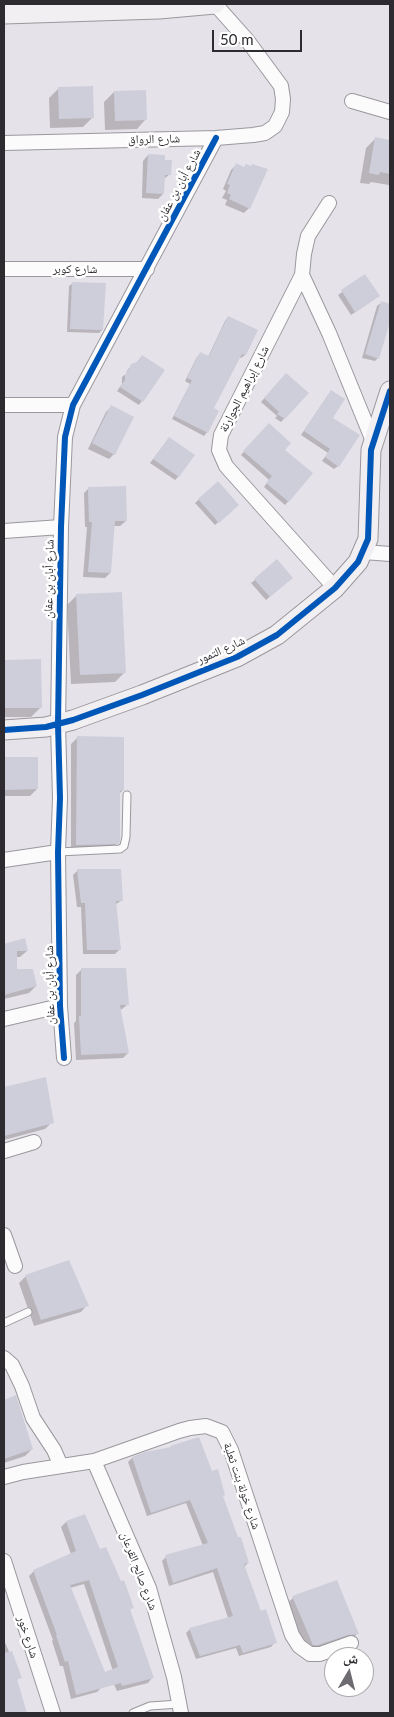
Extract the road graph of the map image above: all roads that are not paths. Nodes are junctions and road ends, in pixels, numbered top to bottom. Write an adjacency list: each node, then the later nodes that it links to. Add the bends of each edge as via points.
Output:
1 (215, 4): 2 (street, via 159,10); 6 (street, شارع الرواق, via 247,40 283,92 279,119 266,133)
2 (75, 8): 3 (street)
3 (4, 14)
4 (352, 102): 5 (street)
5 (390, 112)
6 (216, 138): 7 (street, شارع الرواق); 10 (street, شارع أبان بن عفان)
7 (4, 143)
8 (330, 203): 11 (street, شارع إبراهيم الجوارنة, via 308,236)
9 (4, 269): 10 (street, شارع كوبر)
10 (147, 269): 14 (street, شارع أبان بن عفان)
11 (302, 275): 15 (street); 20 (street, شارع إبراهيم الجوارنة, via 221,436 219,450 226,466)
12 (390, 391): 15 (street)
13 (4, 405): 14 (street)
14 (73, 405): 16 (street, شارع أبان بن عفان, via 65,437)
15 (373, 441): 18 (street, via 370,527)
16 (61, 527): 17 (street); 21 (street, شارع أبان بن عفان)
17 (4, 532)
18 (364, 552): 19 (street); 20 (street, شارع التمور)
19 (390, 554)
20 (335, 588): 21 (street, شارع التمور, via 277,634 237,657)
21 (58, 724): 22 (street, شارع التمور, via 37,729); 24 (street, شارع أبان بن عفان)
22 (4, 730)
23 (127, 795): 24 (lane, via 126,837 120,850)
24 (58, 852): 25 (street); 26 (street, شارع أبان بن عفان)
25 (4, 860)
26 (60, 1006): 27 (street); 28 (street, شارع أبان بن عفان)
27 (4, 1019)
28 (64, 1058)
29 (34, 1142): 30 (street)
30 (4, 1151)
31 (4, 1235): 32 (street)
32 (16, 1266)
33 (28, 1312): 34 (lane)
34 (4, 1323)
35 (4, 1358): 37 (street, via 12,1365 33,1418)
36 (94, 1461): 37 (street, شارع خولة بنت ثعلبة); 40 (street, شارع خولة بنت ثعلبة, via 179,1430 206,1426 222,1432 231,1450 292,1635 310,1654 320,1654); 41 (street, شارع صالح القرعان, via 149,1588)
37 (61, 1466): 38 (street, شارع خولة بنت ثعلبة)
38 (4, 1477)
39 (4, 1561): 42 (street, شارع خور)
40 (351, 1643)
41 (180, 1708): 43 (lane, via 150,1706)
42 (53, 1713)
43 (133, 1713)

